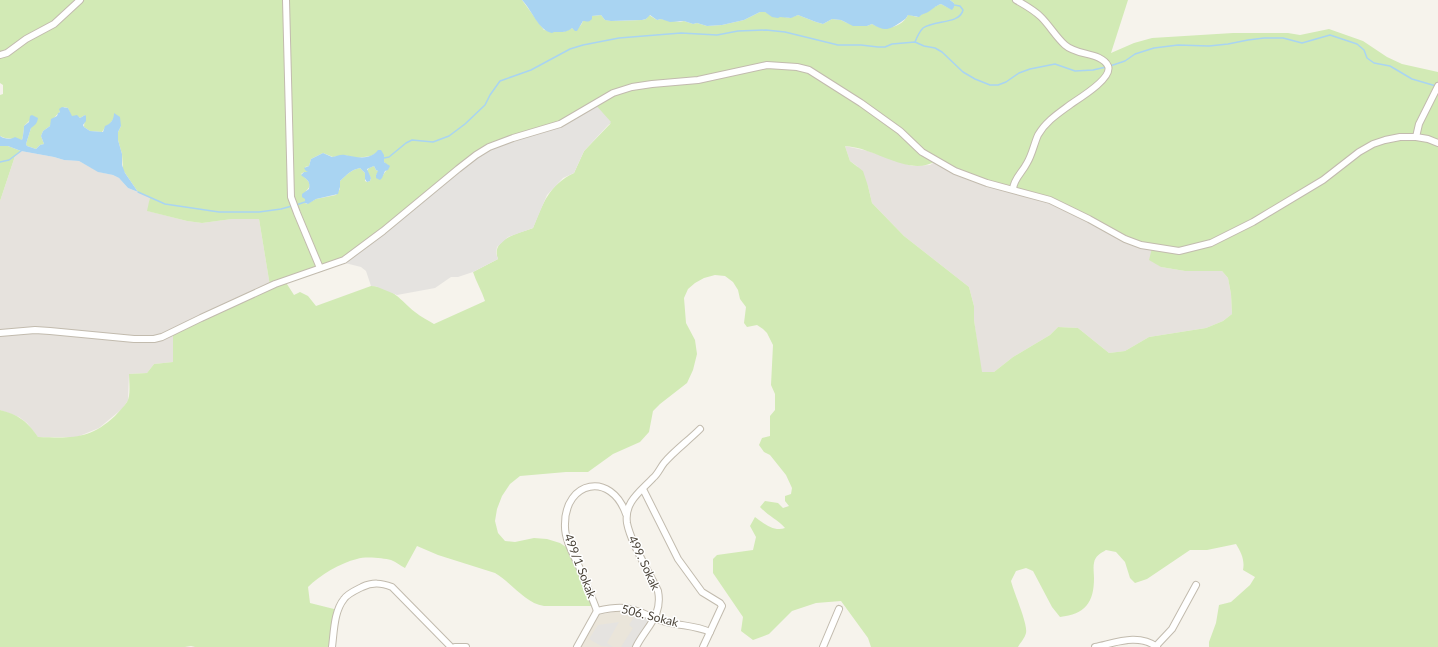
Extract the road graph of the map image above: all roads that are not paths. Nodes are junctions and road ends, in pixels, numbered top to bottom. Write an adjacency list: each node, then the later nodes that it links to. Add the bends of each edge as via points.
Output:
1 (80, 0): 4 (street, via 54,24)
2 (286, 0): 9 (street, via 292,197 296,213)
3 (1016, 0): 8 (street, via 1041,17 1070,49 1100,58 1108,67 1108,71 1097,85 1044,126 1027,165 1013,183)
4 (0, 55)
5 (1437, 88): 6 (street, via 1419,124)
6 (1416, 137): 7 (street); 8 (street, via 1400,137 1373,144 1323,180 1253,222 1211,243 1179,251 1141,245 1050,200)
7 (1438, 144)
8 (1013, 189): 9 (street, via 972,178 936,161 861,103 809,70 767,66 698,80 632,87 613,93 560,124 489,147 458,169 358,251 344,260)
9 (320, 268): 10 (street, via 258,291 154,339 35,330)
10 (0, 333)
11 (700, 430): 12 (street, via 664,463)
12 (643, 489): 13 (street, via 630,501); 18 (street, via 678,559 702,592 722,606)
13 (626, 514): 16 (street, 499/1 Sokak, via 618,498 600,486 584,488 573,499 567,512 564,525 568,539); 17 (street, 499. Sokak, via 627,525 634,542 658,590 660,599)
14 (1196, 585): 29 (street, via 1172,629)
15 (839, 609): 27 (street)
16 (597, 611): 17 (street, 506. Sokak, via 618,607); 24 (street)
17 (655, 618): 18 (street, 506. Sokak); 25 (street, 499. Sokak)
18 (710, 632): 26 (street)
19 (1106, 646): 28 (street); 29 (street, via 1136,640 1151,643)
20 (332, 647): 21 (street, via 338,610 344,597 370,583 382,583 398,592)
21 (451, 647)
22 (455, 647): 23 (street)
23 (466, 647)
24 (576, 647)
25 (636, 647)
26 (703, 647)
27 (823, 647)
28 (1094, 647)
29 (1156, 647)

